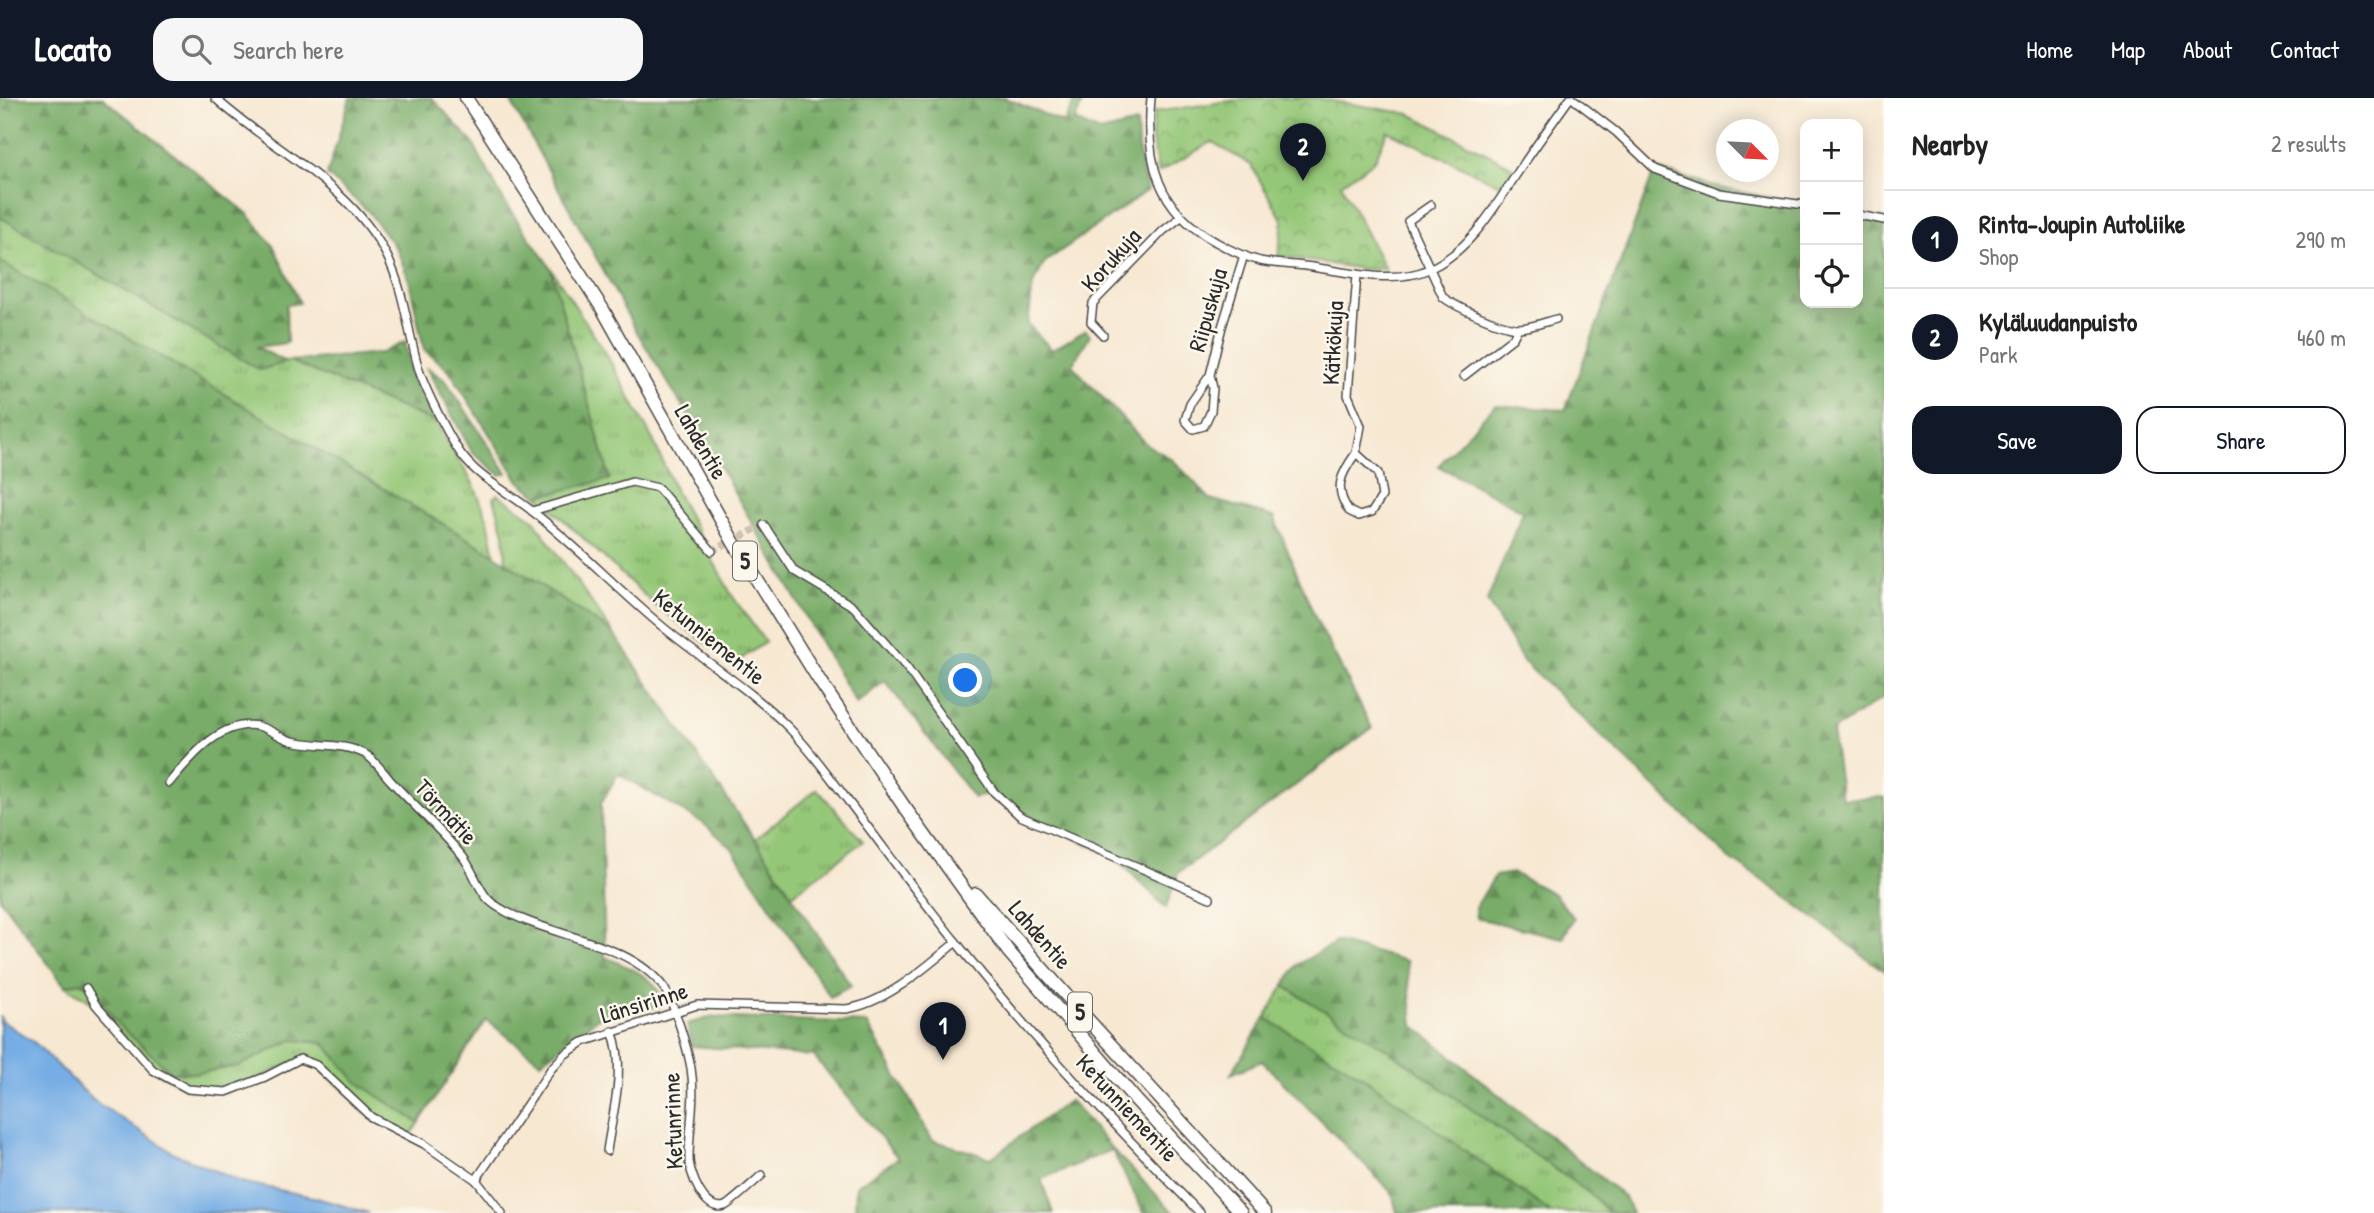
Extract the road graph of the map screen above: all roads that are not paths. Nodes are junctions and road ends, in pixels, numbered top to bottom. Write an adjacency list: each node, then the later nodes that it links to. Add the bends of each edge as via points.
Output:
1 (215, 98): 19 (street, Ketunniementie, via 321,178 356,211 387,256 421,376 461,454 482,476)
2 (466, 98): 23 (highway, Lahdentie / 5, via 601,308 734,543)
3 (1151, 98): 8 (street, via 1151,158 1162,189)
4 (1571, 98): 5 (street, via 1656,169 1719,193); 11 (street, via 1491,214 1456,252)
5 (1800, 204)
6 (1431, 205): 11 (street, via 1408,221)
7 (1863, 216): 9 (street)
8 (1181, 217): 10 (street); 15 (street, Korukuja, via 1093,303 1091,322)
9 (1884, 220)
10 (1244, 256): 12 (street); 16 (street, Riipuskuja)
11 (1430, 269): 12 (street, via 1395,275); 14 (street, via 1443,297 1452,305)
12 (1357, 274): 18 (street, Kätkökuja, via 1348,395 1361,426)
13 (1556, 319): 14 (street)
14 (1518, 328): 17 (street, via 1513,338)
15 (1103, 335)
16 (1210, 375): 16 (street, Riipuskuja, via 1212,411 1204,426 1193,429 1185,420 1190,404)
17 (1464, 376)
18 (1356, 453): 18 (street, Kätkökuja, via 1378,473 1382,496 1372,512 1359,516 1349,512 1339,491 1343,472)
19 (532, 510): 21 (street, via 632,482 658,488); 25 (street, Ketunniementie, via 662,626 790,729)
20 (764, 525): 24 (street, via 794,571 854,607 907,668 994,792 1020,816)
21 (712, 551)
22 (169, 783): 27 (street, Törmätie, via 205,744 227,730 257,726 296,742 344,746 367,755 463,858 492,903 518,919 612,951 642,968 665,991)
23 (903, 804): 34 (highway, Lahdentie / 5, via 1008,951); 35 (highway, Lahdentie / 5, via 1017,942)
24 (1210, 898)
25 (956, 942): 27 (street, Länsirinne, via 880,999 859,1008 709,1004); 33 (street, Ketunniementie, via 1091,1101)
26 (86, 988): 31 (street, via 153,1070 188,1089 226,1092 300,1059 316,1065 371,1117 424,1144)
27 (674, 1013): 28 (street, Länsirinne); 30 (street, Ketunrinne, via 693,1083 689,1160 705,1201 726,1206)
28 (612, 1031): 29 (street, via 618,1057 617,1086); 31 (street, Länsirinne, via 583,1042 551,1069)
29 (607, 1151)
30 (762, 1175)
31 (476, 1180): 32 (street)
32 (502, 1213)
33 (1200, 1213)
34 (1241, 1213)
35 (1265, 1213)

